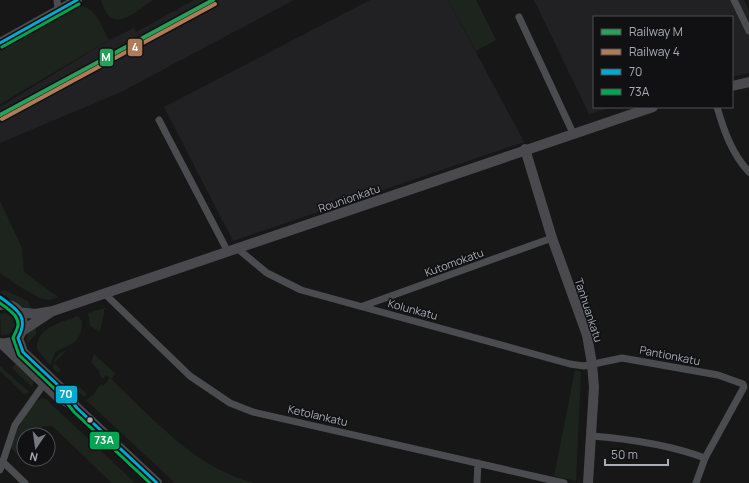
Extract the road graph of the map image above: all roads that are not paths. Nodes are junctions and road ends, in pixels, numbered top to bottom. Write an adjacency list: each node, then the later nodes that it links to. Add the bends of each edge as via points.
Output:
1 (77, 0): 3 (main road)
2 (734, 0): 5 (street)
3 (57, 5): 6 (main road)
4 (519, 17): 12 (street)
5 (749, 30)
6 (0, 43)
7 (749, 82): 8 (main road)
8 (733, 86)
9 (649, 108): 12 (main road, Rounionkatu)
10 (717, 108): 14 (street, via 724,131 736,155)
11 (159, 120): 16 (street)
12 (574, 134): 13 (main road, Rounionkatu)
13 (526, 149): 15 (main road, Tanhuankatu); 16 (main road, Rounionkatu)
14 (749, 172)
15 (552, 238): 20 (street, Kutomokatu); 25 (main road, Tanhuankatu, via 585,329)
16 (233, 251): 17 (main road, Rounionkatu); 20 (street, Kolunkatu, via 284,283)
17 (105, 294): 21 (main road, Rounionkatu); 30 (street, Ketolankatu, via 190,376 230,403 253,412)
18 (0, 298): 19 (main road)
19 (5, 305): 22 (main road)
20 (363, 306): 25 (street, Kolunkatu, via 570,364)
21 (53, 311): 22 (main road, Rounionkatu, via 35,314); 23 (main road, Rounionkatu)
22 (20, 312): 23 (main road, via 24,324)
23 (20, 334): 24 (main road, Rounionkatu, via 8,343); 26 (main road, via 23,352)
24 (1, 344): 26 (main road)
25 (592, 364): 27 (main road, Tanhuankatu); 28 (street, Pantionkatu, via 613,359 629,359 718,375 743,384 744,387)
26 (47, 380): 29 (street, via 15,425); 33 (main road, via 63,390 77,408)
27 (592, 436): 28 (street, via 685,451); 36 (main road, Tanhuankatu)
28 (705, 458): 37 (street)
29 (1, 461): 31 (street); 32 (street)
30 (478, 463): 34 (street); 35 (street, Ketolankatu)
31 (0, 470)
32 (25, 483)
33 (157, 483)
34 (477, 483)
35 (564, 483)
36 (588, 483)
37 (696, 483)

